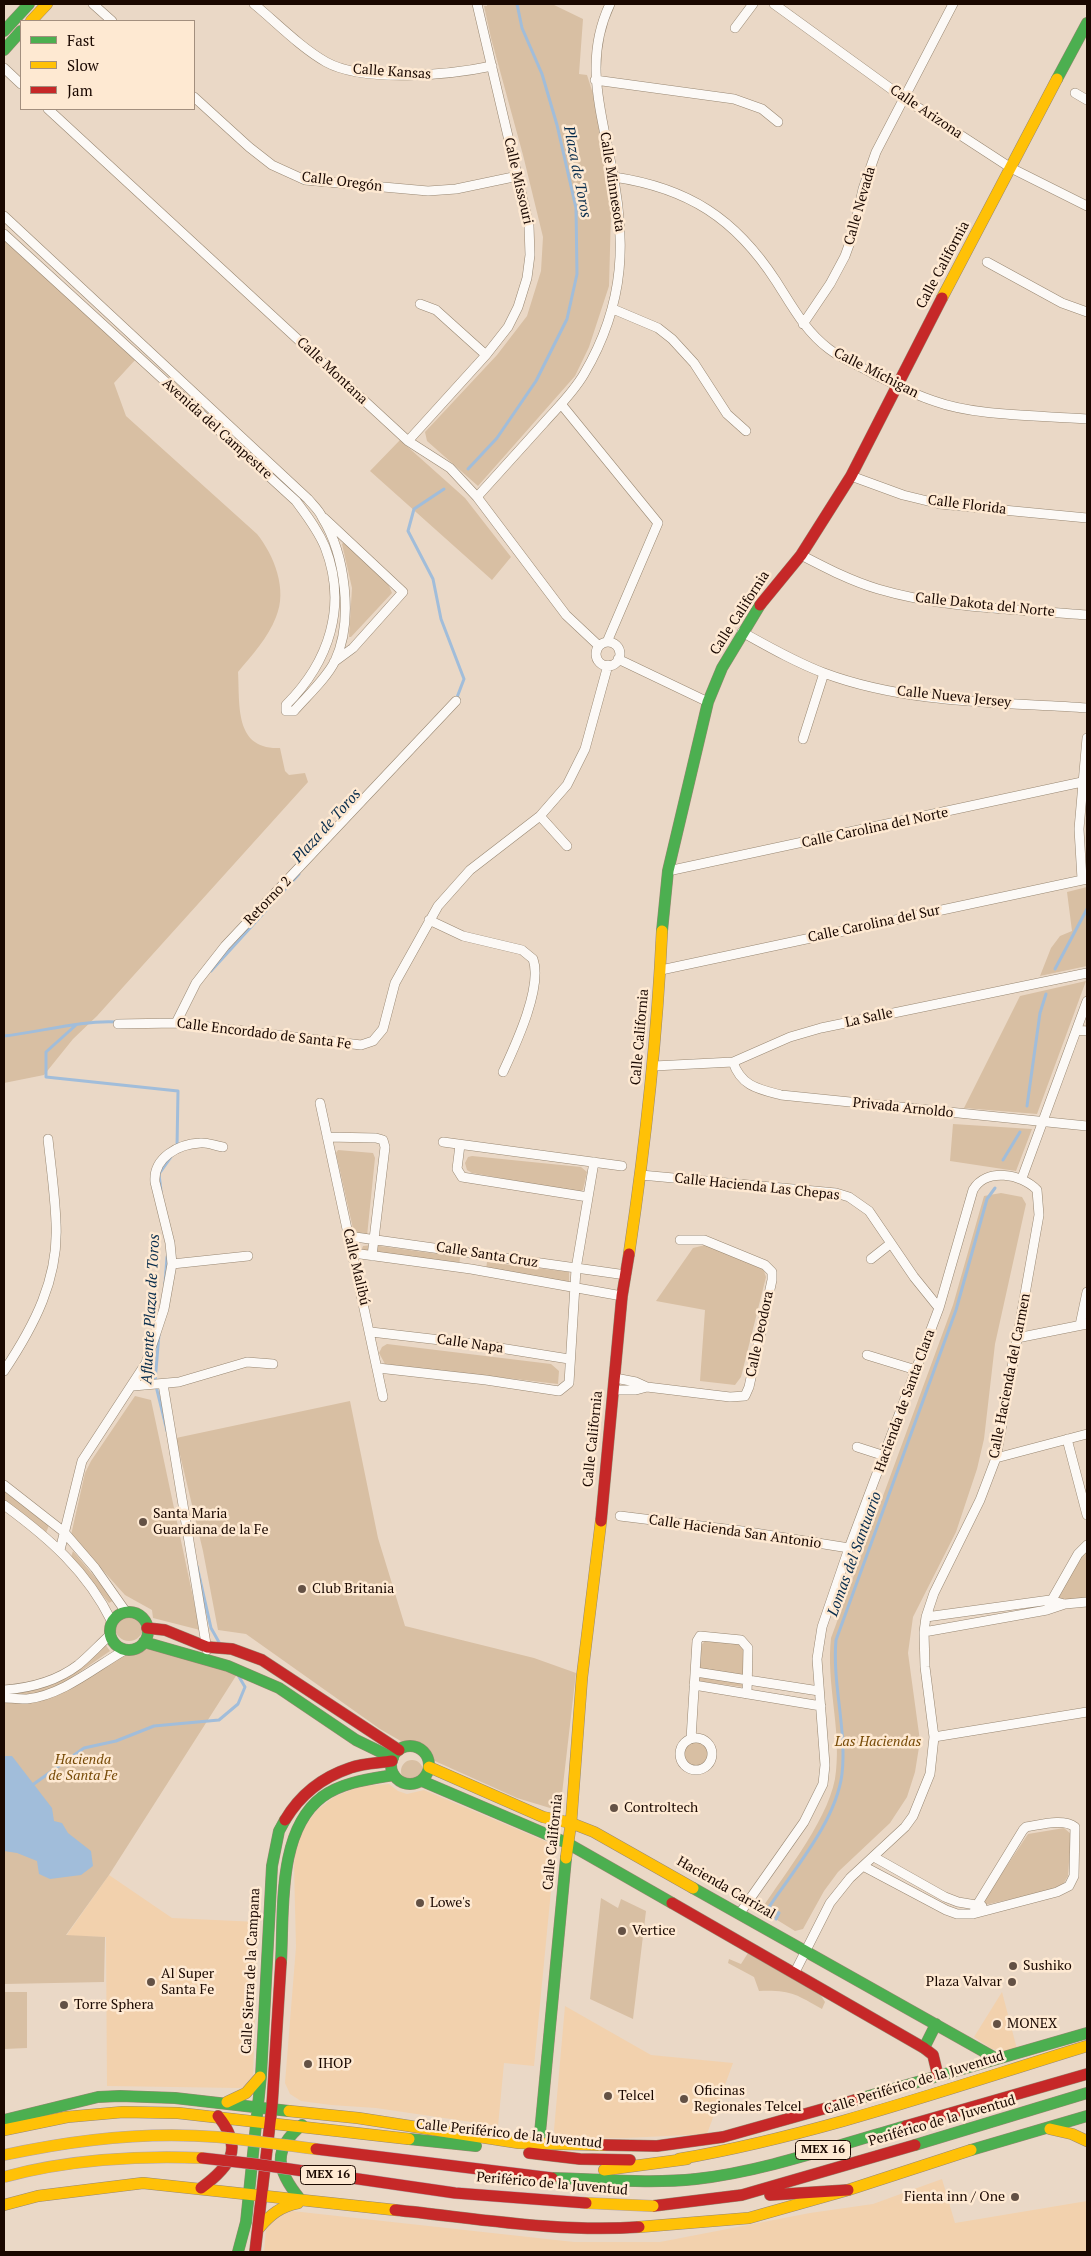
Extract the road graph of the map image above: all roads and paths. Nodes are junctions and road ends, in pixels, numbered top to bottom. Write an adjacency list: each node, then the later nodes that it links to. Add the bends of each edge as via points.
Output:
1 (29, 4): 14 (main road)
2 (47, 4): 10 (main road)
3 (93, 4): 11 (street)
4 (254, 4): 17 (street, Calle Kansas, via 310,51 344,69 438,75)
5 (477, 4): 17 (street, Calle Missouri)
6 (610, 4): 19 (street, Calle Minnesota, via 596,50)
7 (753, 4): 13 (street)
8 (774, 4): 23 (street, Calle Arizona)
9 (953, 4): 23 (street, Calle Nevada)
10 (32, 20)
11 (111, 20)
12 (1087, 24): 27 (main road, Calle California)
13 (735, 28)
14 (4, 31)
15 (20, 32): 16 (main road)
16 (4, 50)
17 (492, 66): 28 (street, Calle Missouri)
18 (4, 68): 20 (street)
19 (595, 80): 26 (street, via 734,100 762,109); 29 (street, Calle Minnesota)
20 (20, 83)
21 (1075, 93): 24 (street)
22 (195, 98): 28 (street, Calle Oregón, via 272,165 305,180 428,191 456,189)
23 (905, 99): 27 (street, Calle Arizona); 39 (street, Calle Nevada, via 868,171 846,256)
24 (1087, 100)
25 (49, 110): 47 (street, Calle Montana)
26 (778, 122)
27 (1011, 168): 30 (street, Calle Arizona); 41 (main road, Calle California)
28 (518, 176): 40 (street, Calle Missouri, via 529,226 527,278 508,327)
29 (614, 176): 37 (street, Calle Minnesota, via 621,233); 39 (street, Calle Míchigan, via 670,189 700,204 740,236 760,258)
30 (1087, 206)
31 (4, 216): 34 (street, Avenida del Campestre)
32 (4, 234): 35 (street, Avenida del Campestre)
33 (987, 262): 38 (street, via 1062,303)
34 (58, 268): 35 (street); 42 (street, Avenida del Campestre)
35 (49, 276): 43 (street, Avenida del Campestre)
36 (420, 304): 40 (street, via 436,310)
37 (613, 309): 44 (street, Calle Minnesota, via 583,375); 46 (street, via 658,328 672,339 694,363 727,414)
38 (1087, 312)
39 (803, 324): 41 (street, Calle Míchigan, via 830,350)
40 (486, 355): 47 (street, Calle Missouri)
41 (896, 386): 45 (street, Calle Míchigan, via 954,407); 48 (main road, Calle California)
42 (190, 390): 43 (street); 50 (street, Avenida del Campestre, via 308,499)
43 (182, 399): 54 (street, Avenida del Campestre, via 296,501 325,548)
44 (561, 404): 49 (street, Calle Minnesota); 57 (street, via 658,523)
45 (1087, 419)
46 (746, 431)
47 (408, 441): 49 (street, Calle Montana, via 450,468)
48 (850, 476): 51 (street, Calle Florida, via 903,496 940,504); 52 (main road, Calle California)
49 (477, 497): 57 (street, Calle Montana, via 566,615)
50 (322, 517): 53 (street, Avenida del Campestre); 59 (street, Avenida del Campestre, via 403,592 353,648)
51 (1087, 518)
52 (801, 554): 55 (street, Calle Dakota del Norte, via 877,589 920,599); 56 (main road, Calle California, via 767,594)
53 (342, 573): 54 (street); 59 (street, Avenida del Campestre, via 345,617 340,648)
54 (332, 575): 61 (street, Avenida del Campestre, via 331,635)
55 (1087, 615)
56 (742, 632): 62 (street, Calle Nueva Jersey); 64 (main road, Calle California)
57 (603, 644): 58 (street, via 617,647); 60 (street, via 596,653 598,660)
58 (618, 659): 60 (street); 64 (street)
59 (334, 662): 61 (street, Avenida del Campestre); 61 (street, Avenida del Campestre, via 294,711 286,711 286,705)
60 (608, 665): 69 (street, Calle Encordado de Santa Fe, via 576,770)
61 (315, 670)
62 (824, 673): 65 (street, Calle Nueva Jersey, via 922,696); 67 (street)
63 (456, 701): 77 (street, Retorno 2, via 225,946 196,983)
64 (708, 702): 71 (main road, Calle California)
65 (1087, 708)
66 (1087, 738): 68 (street)
67 (803, 739)
68 (1082, 782): 71 (street, Calle Carolina del Norte); 72 (street, via 1079,829)
69 (540, 816): 70 (street); 73 (street, Calle Encordado de Santa Fe, via 470,870)
70 (567, 846)
71 (668, 872): 74 (main road, Calle California, via 661,931)
72 (1085, 879): 74 (street, Calle Carolina del Sur)
73 (428, 920): 77 (street, Calle Encordado de Santa Fe, via 395,983 383,1029 379,1036 362,1046); 83 (street, via 463,936 522,950 533,959 534,977 528,1011)
74 (661, 970): 82 (main road, Calle California)
75 (1087, 973): 81 (street, La Salle, via 821,1028)
76 (1087, 1001): 79 (street)
77 (176, 1023): 78 (street, Calle Encordado de Santa Fe)
78 (118, 1024)
79 (1077, 1030): 80 (street); 85 (street)
80 (1087, 1031)
81 (733, 1062): 82 (street, La Salle); 85 (street, Privada Arnoldo, via 736,1072 746,1084 781,1095)
82 (654, 1066): 94 (main road, Calle California)
83 (503, 1072)
84 (320, 1103): 87 (street, Calle Malibú)
85 (1043, 1121): 86 (street, Privada Arnoldo); 95 (street)
86 (1087, 1126)
87 (327, 1137): 97 (street, Calle Malibú); 98 (street, Calle Malibú, via 383,1140 385,1147)
88 (48, 1139): 122 (street, via 56,1223 52,1270 40,1309)
89 (443, 1142): 90 (street)
90 (460, 1145): 92 (street); 96 (street, via 457,1169 462,1177)
91 (223, 1147): 106 (street, via 200,1143 183,1146 168,1153 157,1167 155,1182)
92 (594, 1162): 93 (street); 96 (street)
93 (622, 1166)
94 (641, 1175): 100 (street, Calle Hacienda Las Chepas, via 836,1192 848,1196 868,1211); 109 (main road, Calle California)
95 (1022, 1178): 113 (street, Hacienda de Santa Clara, via 991,1175 981,1179 973,1190); 116 (street, Calle Hacienda del Carmen, via 1037,1190 1039,1215)
96 (588, 1198): 108 (street)
97 (348, 1236): 98 (street, Calle Santa Cruz); 102 (street, Calle Malibú)
98 (374, 1239): 101 (street, Calle Santa Cruz); 104 (street, Calle Malibú)
99 (680, 1240): 124 (street, Calle Deodora, via 704,1240 765,1264 772,1272 745,1396 647,1387 636,1390)
100 (890, 1244): 105 (street); 113 (street, Calle Hacienda Las Chepas)
101 (474, 1252): 107 (street); 108 (street, Calle Santa Cruz)
102 (353, 1253): 104 (street, Calle Santa Cruz); 115 (street, Calle Malibú)
103 (248, 1256): 106 (street)
104 (372, 1256): 107 (street, Calle Santa Cruz)
105 (871, 1259)
106 (172, 1264): 125 (street, via 154,1344)
107 (471, 1269): 110 (street, Calle Santa Cruz)
108 (576, 1269): 109 (street, Calle Santa Cruz); 110 (street)
109 (626, 1275): 112 (main road, Calle California)
110 (574, 1286): 112 (street, Calle Santa Cruz); 118 (street)
111 (1087, 1292): 114 (street)
112 (622, 1296): 124 (main road, Calle California)
113 (939, 1308): 121 (street, Hacienda de Santa Clara)
114 (1084, 1325): 116 (street)
115 (371, 1332): 118 (street, Calle Napa); 120 (street, Calle Malibú)
116 (1017, 1338): 131 (street, Calle Hacienda del Carmen)
117 (867, 1355): 121 (street)
118 (569, 1359): 120 (street, via 569,1383 559,1391)
119 (273, 1364): 123 (street, via 248,1362)
120 (378, 1368): 126 (street, Calle Malibú)
121 (916, 1370): 130 (street, Hacienda de Santa Clara)
122 (4, 1371)
123 (163, 1384): 125 (street); 151 (street)
124 (614, 1384): 173 (main road, Calle California, via 582,1677)
125 (132, 1386): 136 (street, via 82,1461)
126 (383, 1397)
127 (1087, 1434): 128 (street)
128 (1067, 1439): 131 (street); 134 (street)
129 (857, 1447): 130 (street)
130 (885, 1456): 138 (street, Hacienda de Santa Clara)
131 (996, 1458): 145 (street, Calle Hacienda del Carmen)
132 (4, 1485): 136 (street)
133 (4, 1505): 139 (street)
134 (1087, 1515)
135 (620, 1516): 138 (street, Calle Hacienda San Antonio)
136 (64, 1532): 139 (street); 144 (street)
137 (1087, 1545): 140 (street)
138 (849, 1548): 160 (street, Hacienda de Santa Clara, via 820,1636 817,1659)
139 (60, 1550): 146 (street, via 99,1595)
140 (1050, 1600): 142 (street); 143 (street); 145 (street)
141 (1087, 1602): 142 (street)
142 (1064, 1604): 143 (street)
143 (1047, 1610): 148 (street)
144 (126, 1612): 146 (main road); 147 (main road, via 140,1615)
145 (926, 1617): 148 (street, Calle Hacienda del Carmen)
146 (112, 1622): 149 (main road)
147 (147, 1628): 150 (main road); 151 (main road, via 164,1630)
148 (924, 1632): 165 (street, Calle Hacienda del Carmen)
149 (110, 1635): 152 (main road, via 115,1645); 159 (street, via 78,1665 60,1676 43,1683)
150 (144, 1642): 152 (main road); 154 (main road)
151 (207, 1647): 153 (main road); 154 (street)
152 (125, 1650): 162 (street, via 46,1695 27,1699)
153 (247, 1654): 155 (main road); 168 (main road, via 262,1660)
154 (207, 1660): 155 (main road)
155 (241, 1672): 167 (main road, via 279,1688)
156 (696, 1672): 157 (street); 157 (street, via 700,1636 741,1640 748,1648); 158 (street)
157 (748, 1680): 160 (street); 161 (street)
158 (694, 1685): 161 (street); 166 (street)
159 (4, 1690)
160 (819, 1691): 163 (street, Hacienda de Santa Clara)
161 (747, 1694): 163 (street)
162 (4, 1698)
163 (821, 1706): 182 (street, Hacienda de Santa Clara, via 823,1784 804,1822)
164 (1087, 1712): 165 (street)
165 (934, 1738): 175 (street, Calle Hacienda del Carmen, via 930,1774 912,1816 897,1836)
166 (691, 1739)
167 (356, 1740): 168 (main road); 169 (main road, via 362,1755)
168 (395, 1756): 169 (main road, Calle Sierra de la Campana); 170 (main road, via 411,1746 426,1755); 171 (main road)
169 (356, 1766): 179 (main road, Calle Sierra de la Campana, via 320,1782 295,1804 275,1846)
170 (429, 1767): 172 (main road); 173 (main road, Hacienda Carrizal, via 543,1817)
171 (394, 1775): 172 (main road, via 410,1785); 178 (main road, Calle Sierra de la Campana, via 347,1783 311,1807 291,1841)
172 (422, 1781): 174 (main road)
173 (571, 1823): 174 (main road, Calle California); 177 (main road, Hacienda Carrizal, via 594,1832)
174 (567, 1843): 180 (main road); 217 (main road, Calle California)
175 (874, 1857): 176 (street, Calle Hacienda del Carmen); 181 (street, via 945,1897)
176 (863, 1866): 181 (street, via 946,1910 957,1914); 183 (street, Calle Hacienda del Carmen, via 830,1902)
177 (672, 1875): 180 (main road); 182 (main road, Hacienda Carrizal)
178 (285, 1891): 179 (main road); 187 (main road, Calle Sierra de la Campana)
179 (270, 1892): 186 (main road, Calle Sierra de la Campana)
180 (664, 1898): 184 (main road)
181 (975, 1909): 181 (street, via 1058,1892 1071,1883 1075,1827 1061,1823 1026,1827)
182 (740, 1913): 183 (main road, Hacienda Carrizal)
183 (805, 1951): 184 (street, Calle Hacienda del Carmen); 185 (main road, Hacienda Carrizal)
184 (795, 1972): 192 (main road)
185 (936, 2024): 192 (main road); 193 (main road, Hacienda Carrizal)
186 (263, 2028): 187 (main road); 197 (main road, Calle Sierra de la Campana)
187 (277, 2028): 195 (main road, Calle Sierra de la Campana)
188 (1087, 2032): 189 (main road)
189 (1069, 2038): 190 (main road); 191 (main road)
190 (1054, 2042): 193 (main road); 194 (main road)
191 (1087, 2045): 194 (main road, Calle Periférico de la Juventud)
192 (924, 2048): 198 (main road, via 935,2061)
193 (998, 2059): 198 (main road)
194 (1032, 2063): 219 (main road, Calle Periférico de la Juventud, via 846,2119)
195 (275, 2068): 204 (main road, Calle Sierra de la Campana); 206 (main road, via 277,2084 287,2102)
196 (1087, 2074): 221 (main road, Periférico de la Juventud / MEX 16, via 750,2170 669,2181)
197 (261, 2076): 202 (main road, via 246,2094); 203 (main road, Calle Sierra de la Campana)
198 (938, 2076): 217 (main road, via 723,2137 650,2146)
199 (1087, 2094): 227 (main road, Periférico de la Juventud / MEX 16)
200 (155, 2097): 201 (main road); 205 (main road); 210 (main road, via 98,2097)
201 (175, 2098): 202 (main road); 207 (main road)
202 (223, 2103): 203 (main road)
203 (258, 2107): 204 (main road); 211 (main road, Calle Sierra de la Campana)
204 (271, 2108): 206 (main road); 212 (main road, Calle Sierra de la Campana)
205 (123, 2112): 207 (main road, Calle Periférico de la Juventud); 215 (main road, Calle Periférico de la Juventud, via 67,2117)
206 (305, 2112): 217 (main road, via 380,2121)
207 (206, 2115): 208 (main road, Calle Periférico de la Juventud)
208 (218, 2116): 211 (main road, Calle Periférico de la Juventud); 222 (main road, via 230,2133 232,2155 222,2173)
209 (1087, 2116): 214 (main road)
210 (4, 2120)
211 (256, 2120): 212 (main road, Calle Periférico de la Juventud); 225 (main road, Calle Sierra de la Campana)
212 (270, 2122): 213 (main road, Calle Periférico de la Juventud); 226 (main road, Calle Sierra de la Campana)
213 (302, 2125): 217 (main road, Calle Periférico de la Juventud); 228 (main road, via 287,2138 280,2156 286,2184)
214 (1047, 2128): 216 (main road); 224 (main road)
215 (4, 2130)
216 (1087, 2141)
217 (539, 2149): 219 (main road, Calle Periférico de la Juventud, via 580,2159)
218 (4, 2155): 221 (main road, Periférico de la Juventud / MEX 16, bridge, via 101,2137 182,2135)
219 (687, 2159): 221 (main road)
220 (4, 2177): 227 (main road, Periférico de la Juventud / MEX 16, bridge, via 56,2166 133,2159 209,2159 392,2185 581,2204 653,2206)
221 (555, 2178)
222 (201, 2188): 223 (main road); 230 (main road, via 142,2183 65,2192)
223 (222, 2190): 225 (main road); 231 (main road, via 240,2208)
224 (848, 2190): 227 (main road); 229 (main road, via 749,2218 623,2229 532,2224)
225 (249, 2193): 226 (main road); 231 (main road, Calle Sierra de la Campana)
226 (263, 2195): 228 (main road); 232 (main road, Calle Sierra de la Campana)
227 (742, 2195)
228 (300, 2199): 229 (main road)
229 (318, 2201): 232 (main road, via 281,2206)
230 (4, 2205)
231 (246, 2222): 233 (main road, Calle Sierra de la Campana)
232 (258, 2229): 234 (main road, Calle Sierra de la Campana)
233 (238, 2252)
234 (254, 2252)

